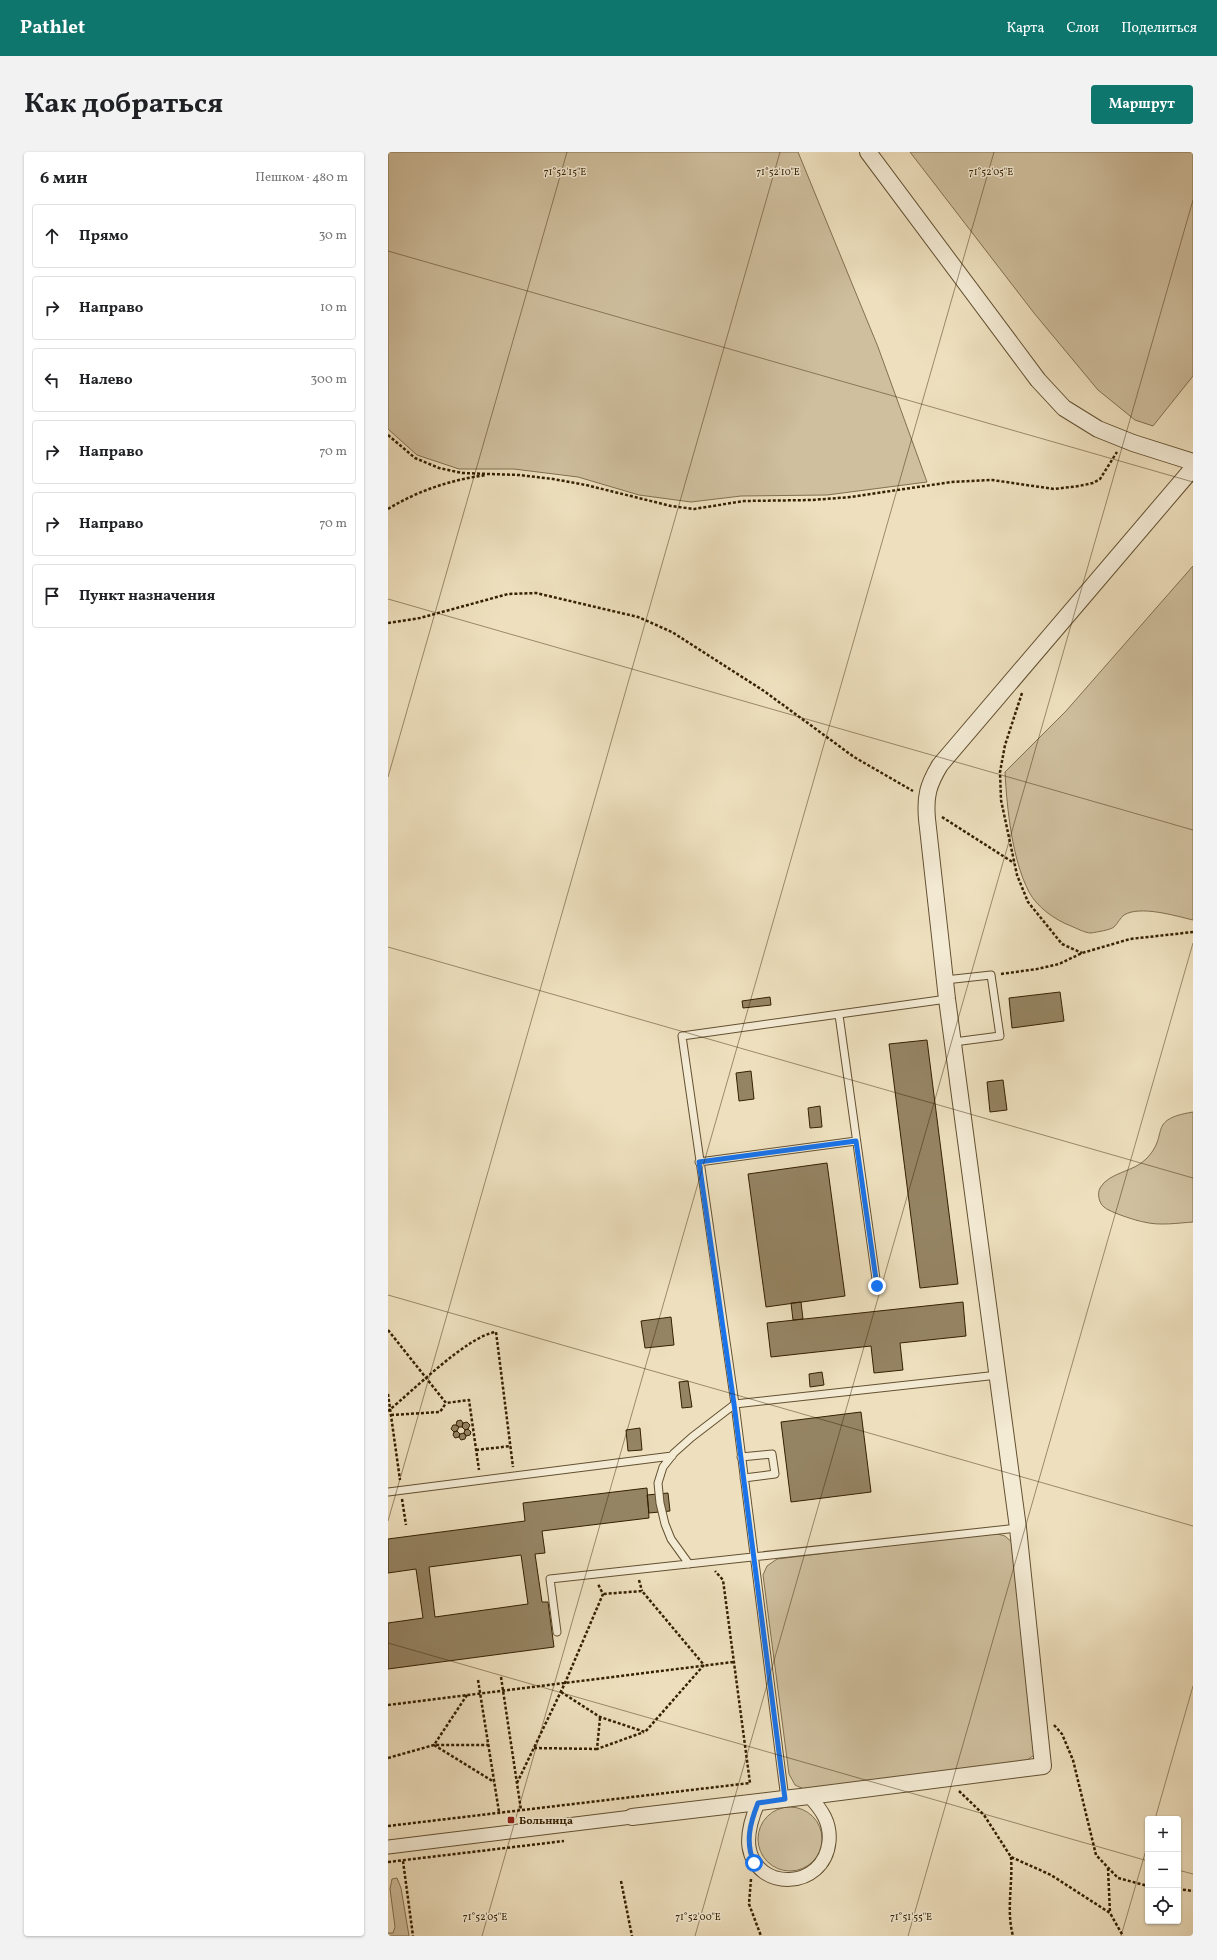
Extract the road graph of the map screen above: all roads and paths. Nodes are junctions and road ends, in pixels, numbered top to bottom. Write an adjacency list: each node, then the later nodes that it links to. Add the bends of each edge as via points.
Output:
1 (868, 152): 3 (street, via 1038,380 1064,408 1098,429)
2 (388, 435): 6 (path, via 415,458 439,468 462,473)
3 (1124, 440): 4 (street); 6 (path, via 1100,480 1079,486 1054,489 992,480 952,482 851,497 744,500 694,509 671,506 586,485 519,475)
4 (1193, 462)
5 (1193, 468): 10 (street, via 940,765 929,785)
6 (493, 474): 7 (path, via 463,478 423,490)
7 (388, 509)
8 (388, 623): 10 (path, via 420,618 508,594 536,593 638,617 672,632 764,691 854,757)
9 (1024, 689): 11 (path, via 1005,745 1000,772 1001,800)
10 (926, 799): 11 (path, via 939,815); 15 (street)
11 (1014, 863): 13 (path, via 1016,876 1028,902 1062,944)
12 (1193, 932): 13 (path, via 1130,939)
13 (1082, 953): 14 (path, via 1059,964 1037,970)
14 (991, 975): 15 (lane); 18 (lane, via 1000,1036)
15 (945, 980): 16 (street)
16 (947, 999): 17 (lane); 18 (street)
17 (839, 1015): 19 (lane); 20 (lane, via 682,1036)
18 (954, 1042): 23 (street)
19 (856, 1141): 20 (lane); 21 (lane)
20 (699, 1162): 27 (lane)
21 (877, 1286)
22 (388, 1330): 24 (path)
23 (999, 1375): 27 (lane); 41 (street)
24 (427, 1378): 26 (path); 28 (path); 30 (path, via 467,1345 486,1334 496,1332)
25 (388, 1394): 28 (path)
26 (446, 1403): 29 (path, via 440,1412); 31 (path, via 470,1400)
27 (734, 1404): 32 (lane); 33 (lane)
28 (389, 1410): 29 (path)
29 (391, 1415): 37 (path)
30 (511, 1446): 31 (path); 34 (path)
31 (476, 1450): 35 (path)
32 (672, 1456): 38 (lane); 43 (lane, via 663,1467 658,1483 660,1503 671,1539)
33 (741, 1457): 36 (lane); 36 (lane, via 772,1454 776,1474)
34 (514, 1473)
35 (480, 1477)
36 (744, 1478): 42 (lane)
37 (400, 1485)
38 (388, 1492)
39 (401, 1493): 40 (path)
40 (406, 1524)
41 (1018, 1528): 42 (lane); 68 (street, via 1043,1766)
42 (754, 1557): 43 (lane); 72 (lane)
43 (689, 1564): 49 (lane, via 550,1579)
44 (713, 1569): 50 (path, via 723,1580)
45 (632, 1579): 47 (path, via 639,1578)
46 (604, 1581): 48 (path, via 597,1582)
47 (642, 1591): 48 (path); 51 (path)
48 (603, 1594): 54 (path)
49 (558, 1632)
50 (733, 1662): 51 (path); 74 (path, via 750,1783)
51 (704, 1665): 54 (path); 62 (path)
52 (501, 1677): 55 (path)
53 (478, 1680): 57 (path)
54 (565, 1683): 55 (path); 56 (path)
55 (503, 1690): 57 (path); 70 (path)
56 (560, 1692): 60 (path); 65 (path)
57 (480, 1693): 58 (path); 64 (path)
58 (468, 1695): 59 (path); 63 (path)
59 (388, 1705)
60 (600, 1718): 62 (path); 66 (path)
61 (1052, 1722): 84 (path, via 1062,1734 1073,1760 1096,1855)
62 (644, 1732): 66 (path)
63 (434, 1745): 64 (path); 67 (path); 69 (path)
64 (489, 1746): 69 (path)
65 (534, 1748): 66 (path); 70 (path)
66 (597, 1749)
67 (388, 1758)
68 (946, 1779): 71 (street); 80 (path, via 984,1815)
69 (495, 1782): 75 (path)
70 (517, 1783): 74 (path)
71 (809, 1796): 72 (street); 83 (street, via 824,1815 828,1826 830,1837 823,1862 810,1874 791,1879 769,1876)
72 (785, 1799): 73 (street)
73 (758, 1803): 76 (street); 83 (street, via 750,1825 749,1839)
74 (521, 1810): 75 (path)
75 (499, 1812): 77 (path)
76 (632, 1817): 79 (street)
77 (388, 1826)
78 (564, 1841): 81 (path)
79 (388, 1847)
80 (1011, 1857): 89 (path, via 1051,1876); 93 (path, via 1009,1902)
81 (403, 1861): 82 (path); 90 (path)
82 (388, 1862)
83 (754, 1863): 92 (path, via 749,1893 750,1904)
84 (1108, 1868): 86 (path, via 1118,1878); 89 (path)
85 (621, 1881): 91 (path)
86 (1145, 1885)
87 (1181, 1889): 88 (path)
88 (1193, 1891)
89 (1110, 1913): 94 (path)
90 (413, 1936)
91 (632, 1936)
92 (761, 1936)
93 (1013, 1936)
94 (1123, 1936)

